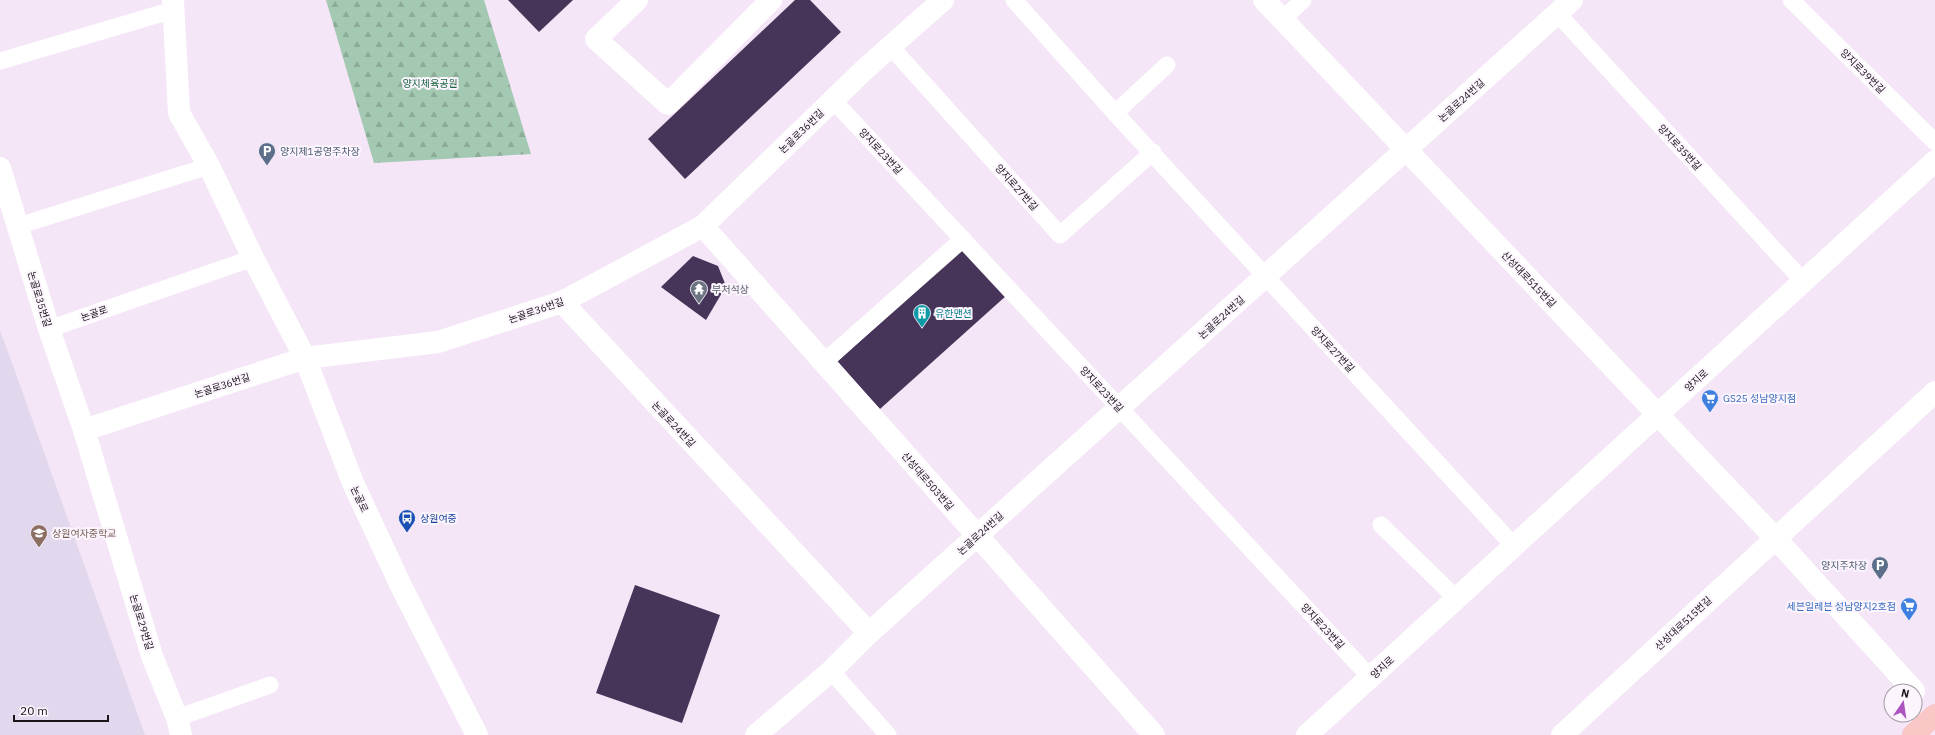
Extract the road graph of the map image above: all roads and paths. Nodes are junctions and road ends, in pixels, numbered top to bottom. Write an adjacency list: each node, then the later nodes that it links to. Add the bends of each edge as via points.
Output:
1 (637, 0): 2 (street, via 596,39 668,104)
2 (771, 0)
3 (943, 0): 11 (street, 논골로36번길)
4 (1014, 0): 15 (lane, 양지로27번길)
5 (1264, 0): 10 (street, 산성대로515번길)
6 (1303, 0): 10 (lane)
7 (1791, 0): 16 (lane, 양지로39번길)
8 (173, 5): 12 (lane, 논골로); 20 (street, 논골로, via 179,113)
9 (1565, 7): 17 (street, 논골로24번길); 27 (lane, 양지로35번길)
10 (1283, 20): 17 (street, 산성대로515번길)
11 (891, 47): 14 (street, 논골로36번길); 18 (lane, 양지로27번길, via 1060,235)
12 (0, 60)
13 (1166, 65): 15 (lane)
14 (834, 100): 23 (street, 논골로36번길); 24 (lane, 양지로23번길)
15 (1116, 113): 18 (lane, 양지로27번길)
16 (1935, 142)
17 (1406, 150): 26 (street, 논골로24번길); 34 (street, 산성대로515번길)
18 (1153, 152): 26 (lane, 양지로27번길)
19 (1935, 161): 27 (street, 양지로)
20 (209, 166): 22 (lane); 25 (street, 논골로)
21 (0, 168): 22 (street, 논골로35번길)
22 (18, 226): 29 (street, 논골로35번길)
23 (703, 226): 28 (street, 논골로36번길); 31 (street, 산성대로503번길)
24 (963, 239): 31 (lane); 33 (lane, 양지로23번길)
25 (253, 258): 29 (lane, 논골로); 30 (street, 논골로)
26 (1265, 276): 33 (street, 논골로24번길); 39 (lane, 양지로27번길)
27 (1803, 281): 34 (street, 양지로)
28 (562, 302): 30 (street, 논골로36번길, via 438,342); 41 (street, 논골로24번길)
29 (49, 329): 35 (street, 논골로35번길)
30 (305, 358): 35 (street, 논골로36번길); 49 (street, 논골로, via 353,484 402,588)
31 (824, 362): 37 (street, 산성대로503번길)
32 (1935, 392): 38 (street, 산성대로515번길)
33 (1119, 408): 37 (street, 논골로24번길); 43 (lane, 양지로23번길)
34 (1658, 414): 38 (street, 산성대로515번길); 39 (street, 양지로)
35 (84, 430): 48 (street, 논골로29번길, via 152,656)
36 (1382, 525): 40 (lane)
37 (977, 536): 41 (street, 논골로24번길); 52 (street, 산성대로503번길)
38 (1776, 539): 44 (street, 산성대로515번길); 54 (street, 산성대로515번길)
39 (1514, 546): 40 (street, 양지로)
40 (1456, 598): 43 (street, 양지로)
41 (869, 633): 42 (street, 논골로24번길)
42 (831, 671): 50 (street, 논골로24번길); 51 (lane)
43 (1370, 677): 53 (street, 양지로)
44 (1908, 683)
45 (270, 685): 48 (lane, 논골로29번길)
46 (1923, 700): 47 (street, 산성대로515번길)
47 (1935, 714): 55 (main road)
48 (179, 726)
49 (477, 735)
50 (756, 735)
51 (888, 735)
52 (1154, 735)
53 (1307, 735)
54 (1562, 735)
55 (1913, 735)

